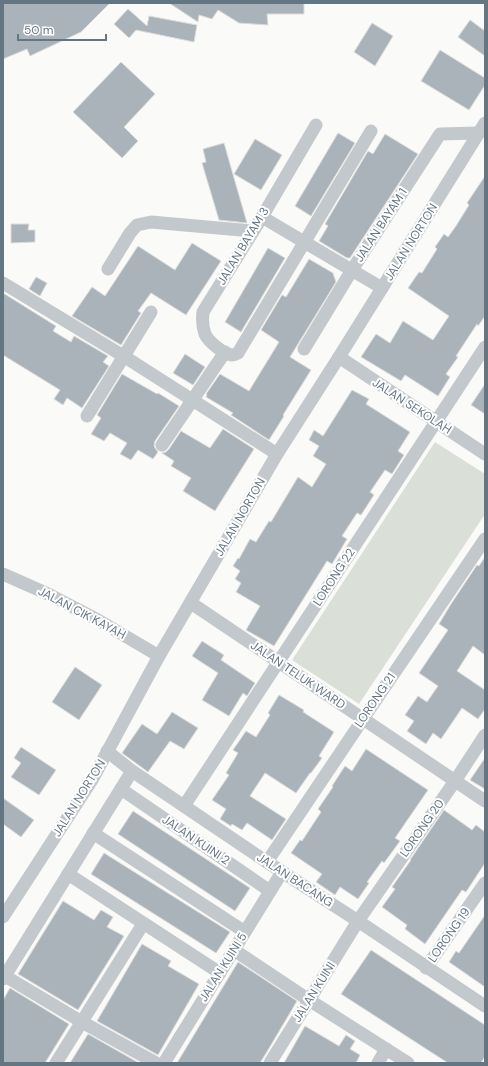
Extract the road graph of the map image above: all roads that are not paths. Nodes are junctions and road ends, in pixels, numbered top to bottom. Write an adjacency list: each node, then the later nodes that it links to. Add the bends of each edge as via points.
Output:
1 (316, 125): 4 (street, JALAN BAYAM 3)
2 (482, 128): 8 (street, JALAN BAYAM 1, via 440,134); 10 (street, JALAN NORTON)
3 (371, 132): 6 (street)
4 (262, 216): 5 (street, JALAN BAYAM 3); 6 (street)
5 (252, 231): 7 (street, via 151,222 137,225); 14 (street, JALAN BAYAM 3, via 203,312 205,335 213,345)
6 (305, 242): 8 (street); 14 (street, via 238,353 232,355)
7 (108, 270)
8 (352, 270): 10 (street); 13 (street, JALAN BAYAM 1)
9 (3, 283): 15 (street)
10 (382, 288): 16 (street, JALAN NORTON)
11 (152, 312): 15 (street)
12 (485, 347): 19 (street, LORONG 22)
13 (304, 349)
14 (225, 352): 17 (street)
15 (125, 357): 17 (street); 18 (street)
16 (338, 357): 19 (street, JALAN SEKOLAH); 21 (street, JALAN NORTON)
17 (193, 400): 20 (street); 21 (street)
18 (87, 416)
19 (436, 422): 22 (street, JALAN SEKOLAH); 27 (street, LORONG 22)
20 (162, 445)
21 (276, 454): 25 (street, JALAN NORTON)
22 (485, 454)
23 (485, 539): 28 (street, LORONG 21)
24 (3, 574): 26 (street, JALAN CIK KAYAH, via 98,620)
25 (191, 603): 26 (street, JALAN NORTON); 27 (street, JALAN TELUK WARD)
26 (159, 656): 30 (street, JALAN NORTON)
27 (278, 662): 28 (street, JALAN TELUK WARD); 35 (street, LORONG 22)
28 (363, 719): 32 (street, JALAN TELUK WARD); 37 (street, LORONG 21)
29 (485, 735): 32 (street, LORONG 20)
30 (107, 751): 31 (street, JALAN BACANG); 42 (street, JALAN NORTON, via 92,780)
31 (132, 771): 33 (street); 35 (street, JALAN BACANG)
32 (455, 781): 34 (street, JALAN TELUK WARD); 43 (street, LORONG 20)
33 (121, 789): 36 (street); 41 (street, JALAN KUINI 2)
34 (485, 801)
35 (184, 806): 37 (street, JALAN BACANG)
36 (93, 833): 39 (street); 45 (street)
37 (267, 862): 38 (street, JALAN BACANG)
38 (282, 872): 41 (street, JALAN KUINI 5); 43 (street, JALAN BACANG)
39 (68, 874): 44 (street); 49 (street)
40 (485, 883): 47 (street, LORONG 19)
41 (270, 891): 45 (street, JALAN KUINI 5)
42 (3, 917)
43 (358, 921): 47 (street, JALAN BACANG); 50 (street, JALAN KUINI)
44 (143, 924): 48 (street); 52 (street)
45 (245, 932): 46 (street, JALAN KUINI 5)
46 (234, 950): 48 (street, JALAN KUINI 5); 50 (street)
47 (426, 968): 51 (street, JALAN BACANG)
48 (220, 973): 56 (street, JALAN KUINI 5)
49 (4, 977): 52 (street)
50 (309, 1000): 53 (street); 57 (street, JALAN KUINI)
51 (485, 1006)
52 (82, 1022): 54 (street); 55 (street)
53 (386, 1049): 58 (street); 59 (street)
54 (56, 1063)
55 (156, 1063)
56 (164, 1063)
57 (270, 1063)
58 (378, 1063)
59 (408, 1063)

